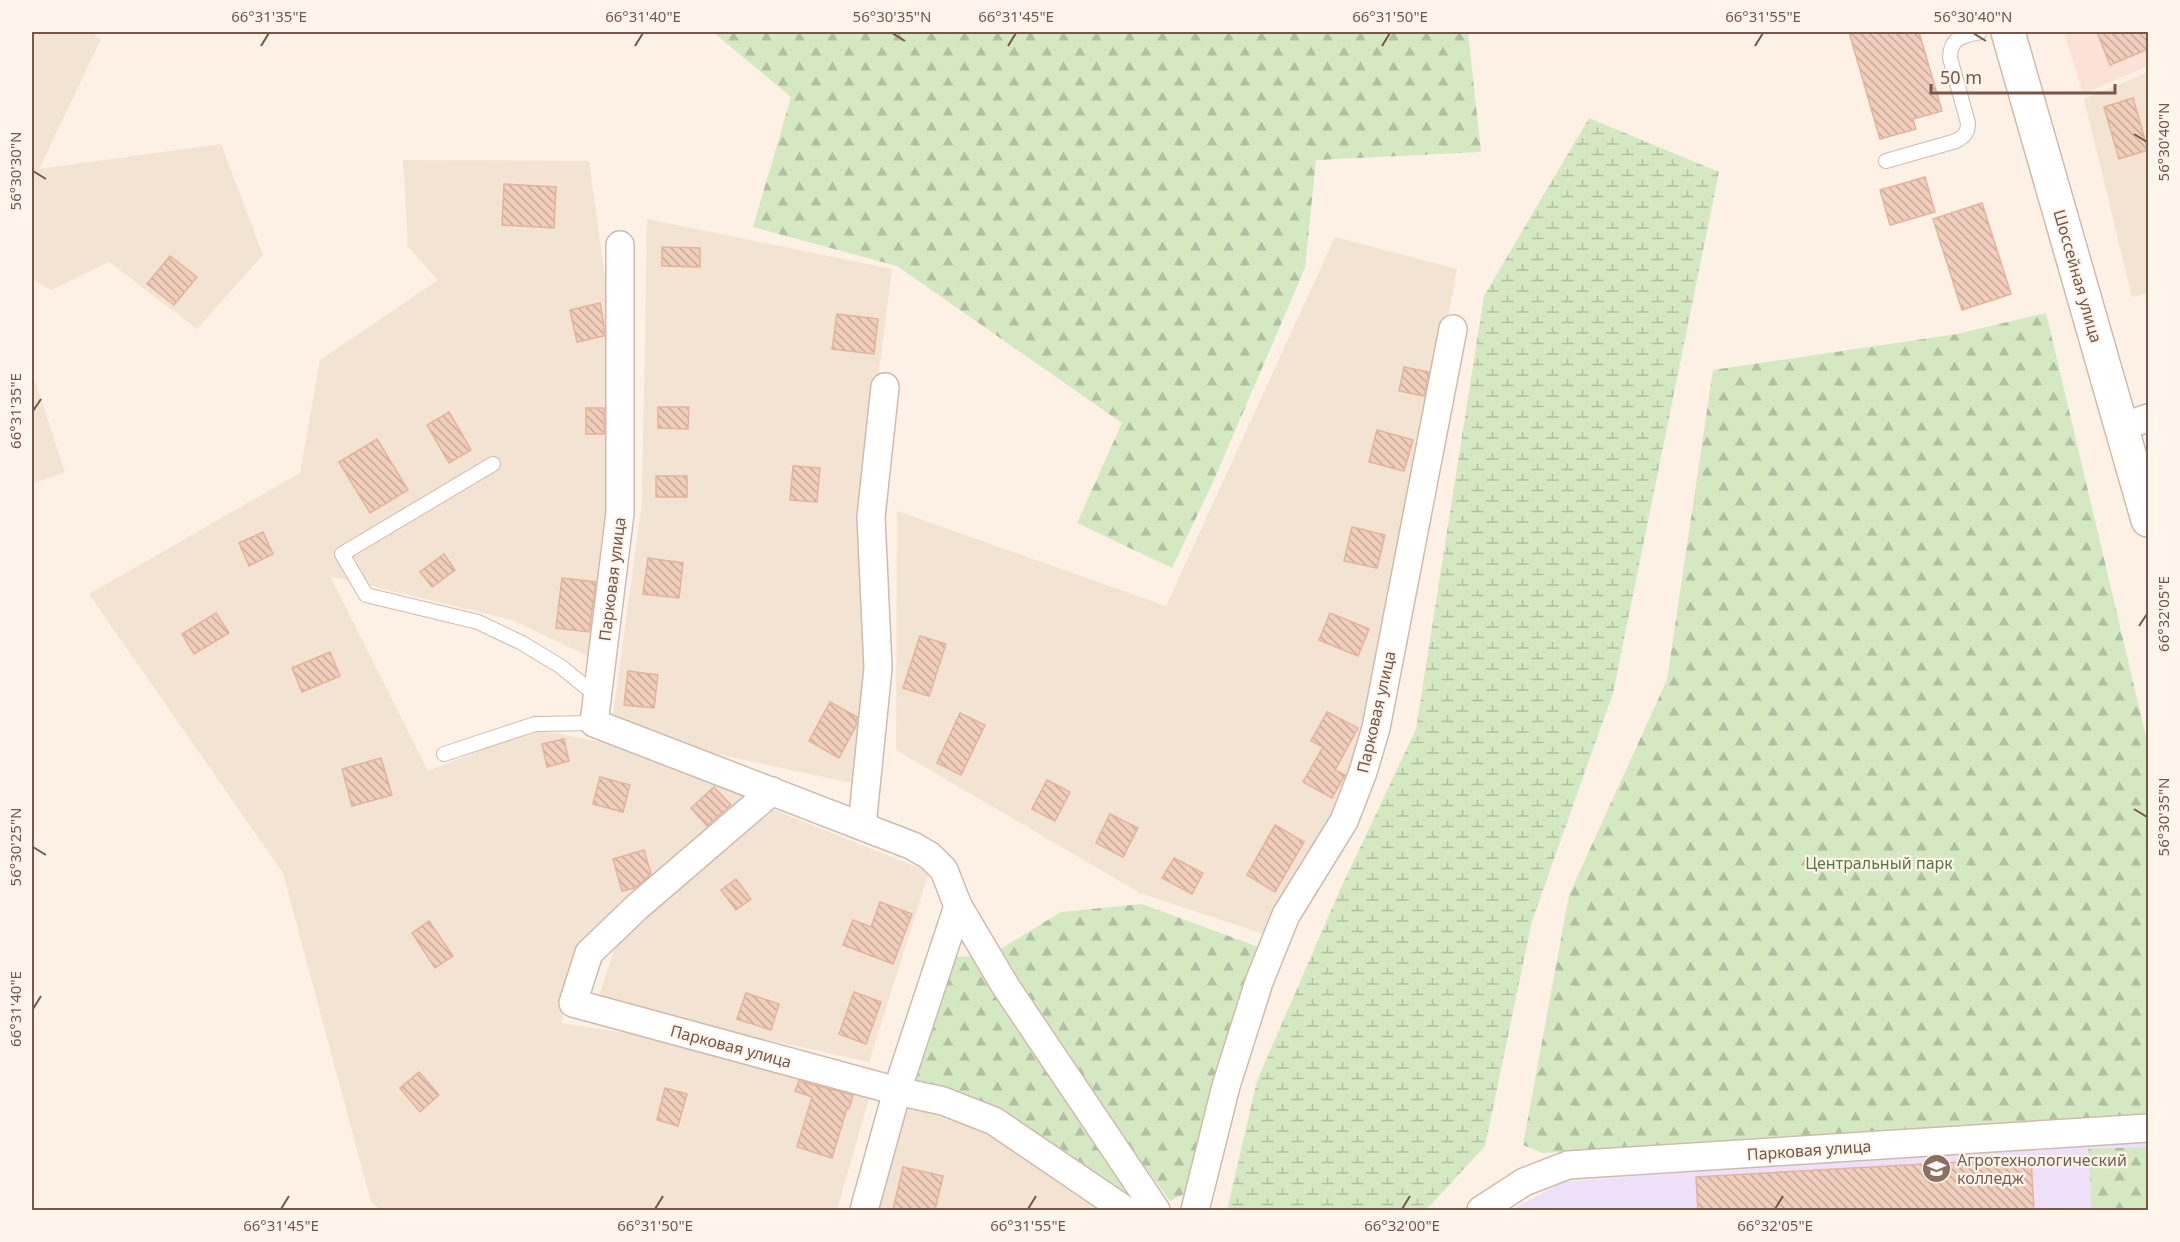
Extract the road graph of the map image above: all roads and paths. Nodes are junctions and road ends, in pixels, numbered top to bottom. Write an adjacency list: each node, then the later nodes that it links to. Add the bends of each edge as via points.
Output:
1 (1980, 32): 3 (lane, via 1961,37 1950,48 1968,123 1964,137)
2 (2008, 32): 7 (main road, Шоссейная улица)
3 (1886, 161)
4 (620, 245): 10 (street, Парковая улица, via 620,513)
5 (1453, 329): 21 (street, Парковая улица, via 1376,728 1344,821 1286,915 1259,982 1226,1086)
6 (885, 387): 14 (street, via 871,517 878,668)
7 (2135, 423): 9 (main road, Шоссейная улица)
8 (493, 465): 10 (lane, via 342,554 366,595 477,622 560,666)
9 (2148, 520)
10 (597, 696): 11 (street, Парковая улица)
11 (594, 723): 12 (lane, via 536,724); 13 (street)
12 (444, 754)
13 (772, 791): 14 (street); 16 (street, Парковая улица, via 589,953 573,1004)
14 (862, 826): 15 (street, via 930,856 944,870)
15 (958, 906): 16 (street); 20 (street, via 1006,987)
16 (897, 1091): 18 (street); 19 (street, Парковая улица, via 942,1101 994,1121)
17 (2148, 1128): 22 (street, Парковая улица, via 1568,1166 1524,1182)
18 (864, 1210)
19 (1125, 1210)
20 (1156, 1210)
21 (1195, 1210)
22 (1481, 1210)

